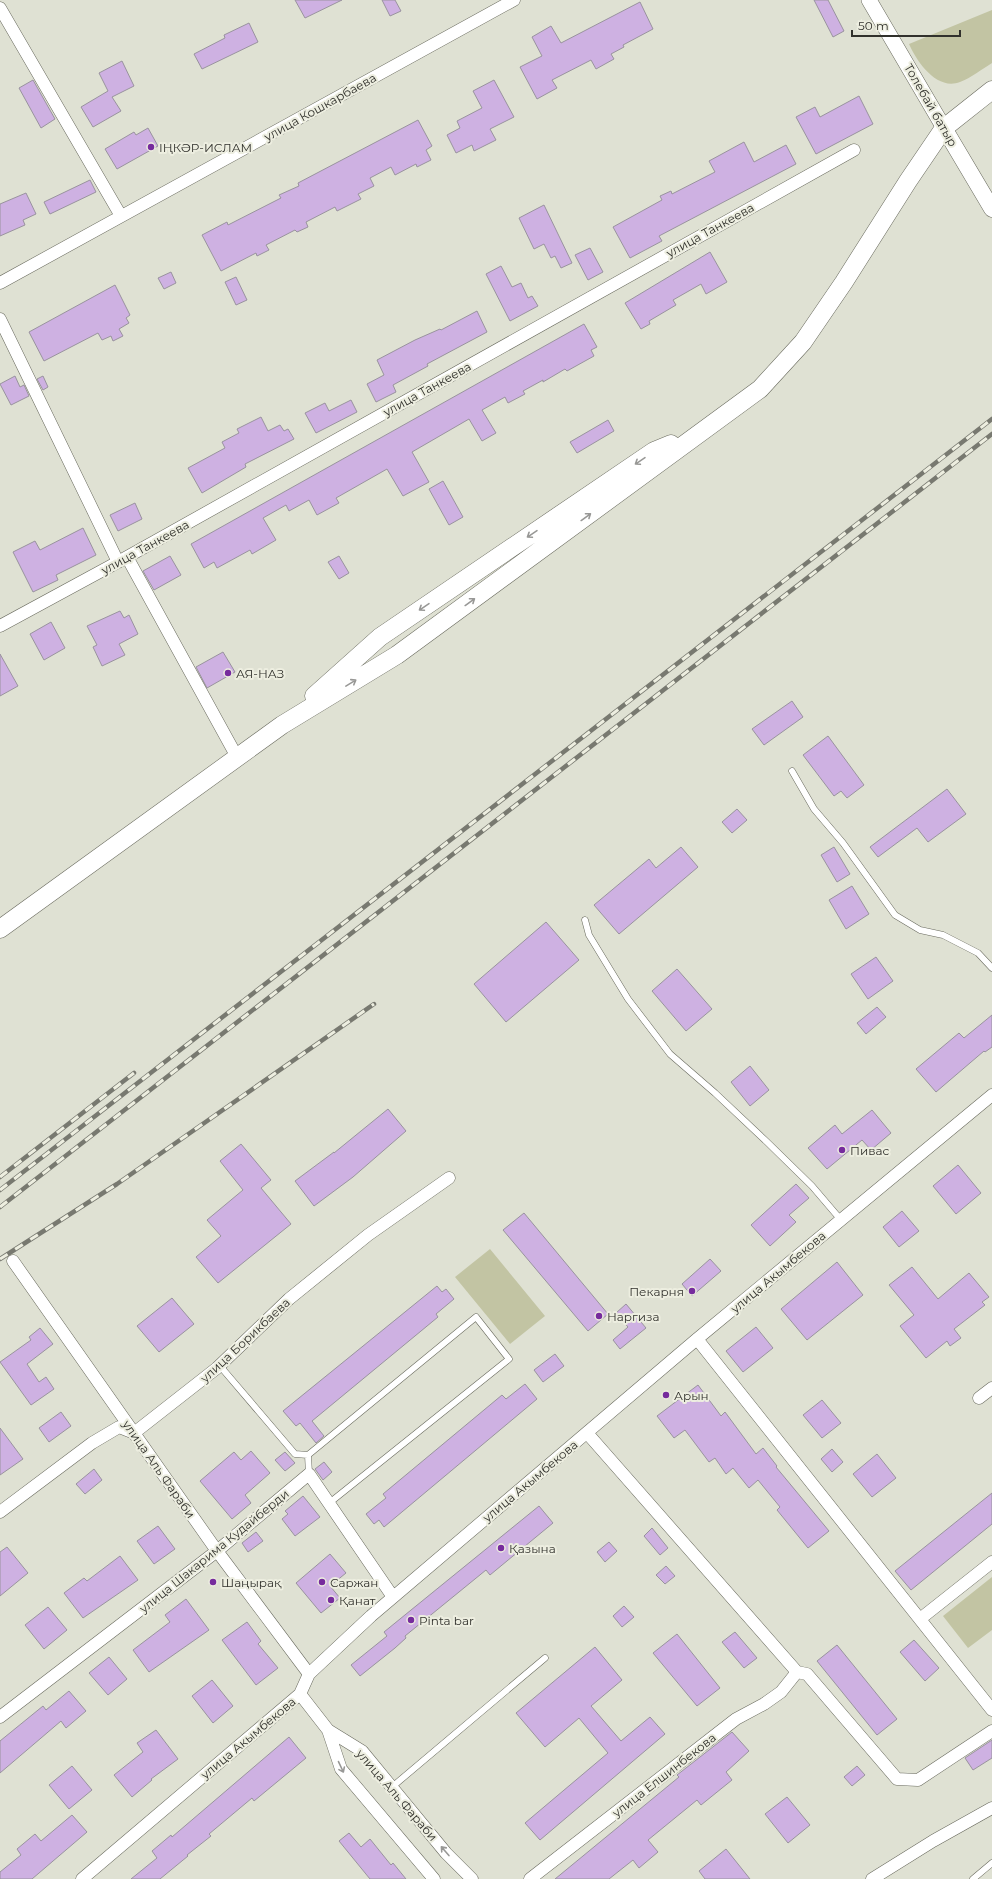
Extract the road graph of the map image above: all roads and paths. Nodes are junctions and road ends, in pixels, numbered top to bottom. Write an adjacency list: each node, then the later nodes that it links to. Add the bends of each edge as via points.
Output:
1 (514, 0): 8 (street, улица Кошкарбаева)
2 (870, 0): 5 (street, Толебай батыр)
3 (0, 8): 8 (street)
4 (992, 90): 5 (main road)
5 (944, 128): 7 (main road, Толебай батыр); 11 (main road, via 803,342 760,389)
6 (854, 150): 12 (street, улица Танкеева)
7 (992, 209)
8 (120, 216): 9 (street, улица Кошкарбаева)
9 (0, 282)
10 (0, 319): 12 (street)
11 (712, 425): 14 (main road, one-way to 14, via 654,451); 15 (main road, one-way to 11)
12 (122, 560): 13 (street, улица Танкеева); 17 (street)
13 (0, 626)
14 (380, 637): 15 (main road, via 380,647 384,654); 16 (main road)
15 (397, 655): 16 (main road, one-way to 15)
16 (282, 725): 17 (main road)
17 (237, 757): 20 (main road)
18 (792, 771): 21 (lane, via 814,809 895,915 920,930 943,935 978,953)
19 (585, 920): 24 (lane, via 589,935 628,999 670,1054 773,1148 812,1186)
20 (0, 929)
21 (992, 968)
22 (992, 1095): 24 (street, улица Акымбекова)
23 (449, 1178): 27 (street, улица Борикбаева, via 368,1236 290,1298)
24 (841, 1220): 26 (street, улица Акымбекова)
25 (13, 1261): 30 (street, улица Аль Фараби)
26 (697, 1339): 31 (street, улица Акымбекова); 39 (street)
27 (220, 1366): 30 (street, улица Борикбаева); 32 (lane, via 295,1454)
28 (992, 1388): 29 (street)
29 (979, 1398)
30 (134, 1433): 35 (street, via 119,1426 92,1443); 36 (street, улица Аль Фараби)
31 (586, 1433): 38 (street, улица Акымбекова); 41 (street)
32 (308, 1454): 33 (lane); 34 (lane, via 476,1317 509,1359)
33 (309, 1474): 34 (street); 36 (street, улица Шакарима Кудайберди)
34 (328, 1504): 38 (street)
35 (0, 1512)
36 (217, 1551): 42 (street, улица Аль Фараби); 45 (street, улица Шакарима Кудайберди)
37 (992, 1562): 39 (street)
38 (394, 1597): 42 (street, улица Акымбекова)
39 (920, 1619): 44 (street)
40 (545, 1658): 48 (lane)
41 (797, 1672): 47 (street, via 808,1674 897,1779 918,1780); 54 (street, улица Елшинбекова, via 781,1692 736,1719)
42 (309, 1674): 43 (street, улица Акымбекова)
43 (300, 1694): 46 (street); 51 (street, улица Акымбекова)
44 (992, 1710)
45 (0, 1717)
46 (328, 1730): 48 (street, улица Аль Фараби, via 362,1751); 52 (street, улица Аль Фараби, one-way to 52, via 341,1769)
47 (992, 1731)
48 (392, 1787): 53 (street, улица Аль Фараби, one-way to 48, via 446,1853)
49 (992, 1808): 55 (street)
50 (992, 1863): 56 (lane)
51 (82, 1879)
52 (434, 1879)
53 (472, 1879)
54 (530, 1879)
55 (872, 1879)
56 (973, 1879)

